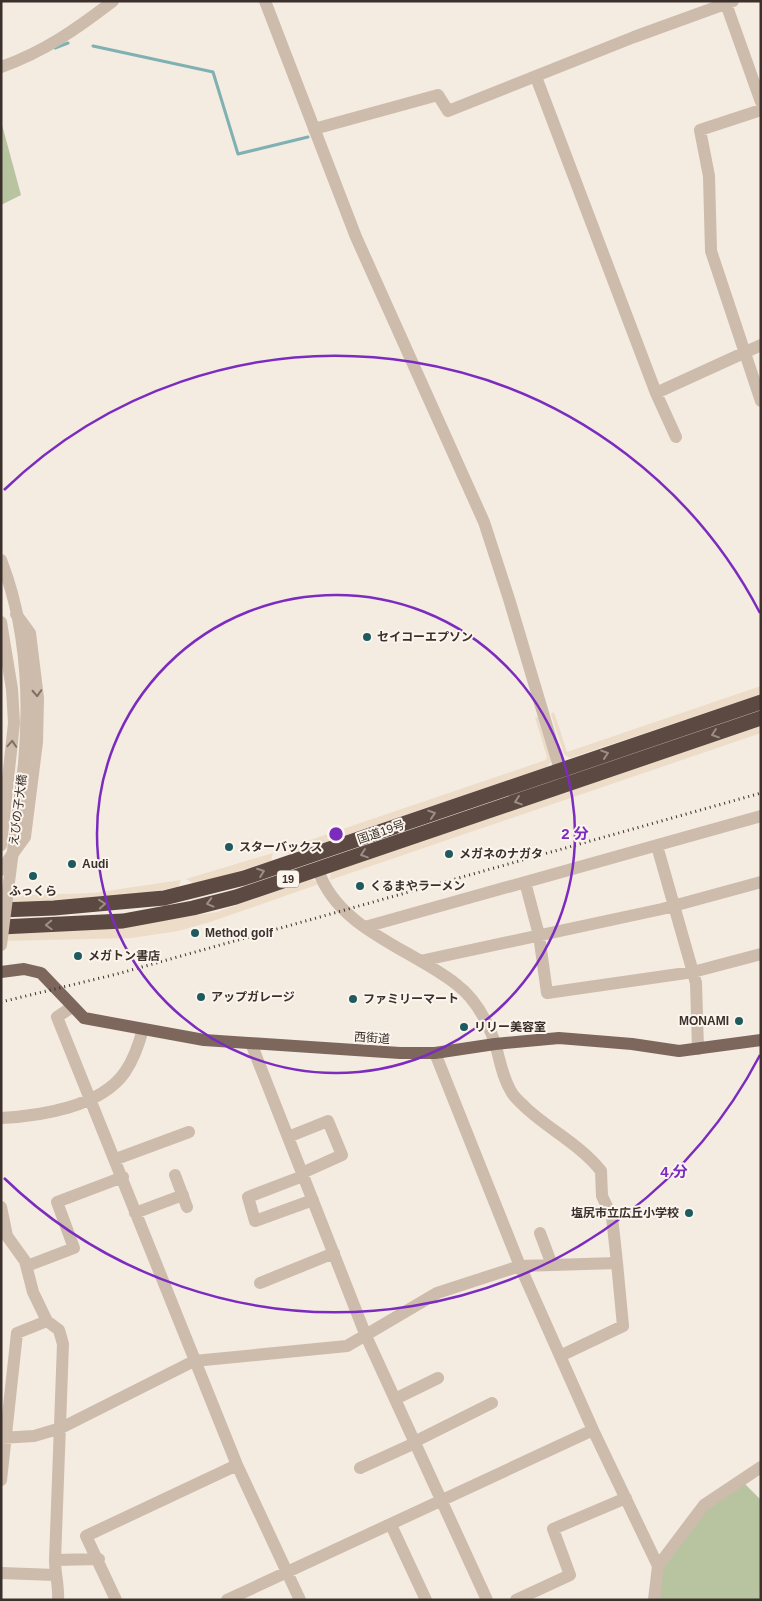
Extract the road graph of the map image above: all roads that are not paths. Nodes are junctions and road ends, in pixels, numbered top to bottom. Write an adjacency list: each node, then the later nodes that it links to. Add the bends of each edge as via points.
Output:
1 (114, 1): 4 (street, via 65,37)
2 (265, 1): 8 (street)
3 (728, 2): 5 (street); 6 (street)
4 (1, 68)
5 (536, 77): 8 (street, via 448,111 438,95); 11 (street)
6 (761, 102)
7 (761, 110): 10 (street, via 700,130 709,176 711,251)
8 (314, 129): 21 (street, via 382,301 484,522)
9 (761, 345): 10 (street)
10 (743, 352): 11 (street); 12 (street)
11 (656, 393): 13 (street)
12 (761, 402)
13 (676, 437)
14 (1, 560): 15 (street, えびの子大橋)
15 (5, 580): 16 (street, えびの子大橋)
16 (16, 614): 26 (street, one-way to 26, via 30,633 38,698 37,742 26,837); 35 (street, えびの子大橋, bridge, via 27,703 24,764)
17 (1, 622): 18 (street, via 9,664)
18 (5, 676): 24 (street, one-way to 18, via 14,723 12,689)
19 (761, 702): 21 (highway, 国道19号 / 19, one-way to 19)
20 (761, 718): 22 (highway, 国道19号 / 19, one-way to 22)
21 (559, 769): 22 (street); 31 (highway, 国道19号 / 19, one-way to 21, via 124,902 188,893 244,878)
22 (564, 785): 27 (highway, 国道19号 / 19, one-way to 27)
23 (761, 816): 25 (street)
24 (1, 845)
25 (657, 846): 28 (street); 30 (street)
26 (1, 870)
27 (318, 870): 32 (highway, 国道19号 / 19, one-way to 32, via 164,914 123,921); 33 (street, via 345,910)
28 (525, 882): 33 (street); 34 (street)
29 (761, 882): 30 (street)
30 (674, 906): 34 (street); 39 (street)
31 (1, 910)
32 (1, 927)
33 (365, 927): 37 (street)
34 (539, 935): 37 (street); 39 (street, via 547,994)
35 (1, 945)
36 (761, 954): 39 (street)
37 (420, 961): 44 (street, via 470,996 481,1010)
38 (1, 972): 40 (main road, 西街道, via 24,969 41,973)
39 (693, 972): 45 (street)
40 (72, 1007): 41 (main road, 西街道, via 84,1018); 47 (street, via 57,1017)
41 (143, 1029): 43 (main road, 西街道, via 204,1040); 47 (street, via 138,1049 125,1073)
42 (761, 1040): 45 (main road, 西街道)
43 (251, 1044): 46 (main road, 西街道); 50 (street)
44 (495, 1044): 45 (main road, 西街道, via 575,1039 680,1051); 46 (main road, 西街道); 60 (street, via 500,1067 512,1094 601,1170 602,1196 612,1218)
45 (698, 1049)
46 (435, 1053): 63 (street)
47 (90, 1099): 48 (street, via 48,1113); 51 (street)
48 (1, 1118)
49 (189, 1132): 51 (street)
50 (288, 1136): 52 (street); 52 (street, via 328,1121 342,1155)
51 (116, 1159): 54 (street)
52 (303, 1174): 55 (street); 55 (street, via 248,1197 255,1221)
53 (175, 1175): 57 (street, via 185,1201)
54 (123, 1176): 57 (street); 62 (street, via 57,1202 74,1248)
55 (313, 1200): 59 (street)
56 (1, 1207): 62 (street, via 7,1236)
57 (136, 1213): 68 (street)
58 (540, 1233): 61 (street)
59 (334, 1253): 64 (street); 66 (street)
60 (617, 1263): 61 (street); 67 (street, via 623,1326)
61 (552, 1265): 63 (street)
62 (27, 1266): 65 (street)
63 (520, 1266): 66 (street, via 437,1293); 67 (street)
64 (260, 1283)
65 (47, 1321): 72 (street, via 59,1330 63,1344); 74 (street, via 17,1334)
66 (366, 1336): 68 (street, via 347,1346); 70 (street)
67 (560, 1356): 73 (street)
68 (194, 1361): 72 (street); 76 (street)
69 (438, 1378): 70 (street)
70 (395, 1399): 75 (street)
71 (492, 1403): 75 (street)
72 (61, 1428): 74 (street, via 34,1436); 84 (street)
73 (593, 1430): 80 (street); 81 (street)
74 (3, 1439): 79 (street)
75 (415, 1442): 78 (street); 81 (street)
76 (237, 1465): 83 (street, via 86,1536); 86 (street)
77 (761, 1467): 85 (street, via 704,1505)
78 (360, 1468)
79 (1, 1480)
80 (626, 1498): 85 (street); 95 (street, via 553,1529 570,1576)
81 (442, 1502): 82 (street); 94 (street)
82 (391, 1525): 86 (street); 93 (street)
83 (99, 1559): 84 (street); 90 (street)
84 (55, 1560): 88 (street)
85 (658, 1566): 96 (street)
86 (287, 1572): 91 (street); 92 (street)
87 (1, 1574): 88 (street)
88 (56, 1574): 89 (street)
89 (58, 1600)
90 (116, 1600)
91 (227, 1600)
92 (300, 1600)
93 (426, 1600)
94 (487, 1600)
95 (516, 1600)
96 (654, 1600)

